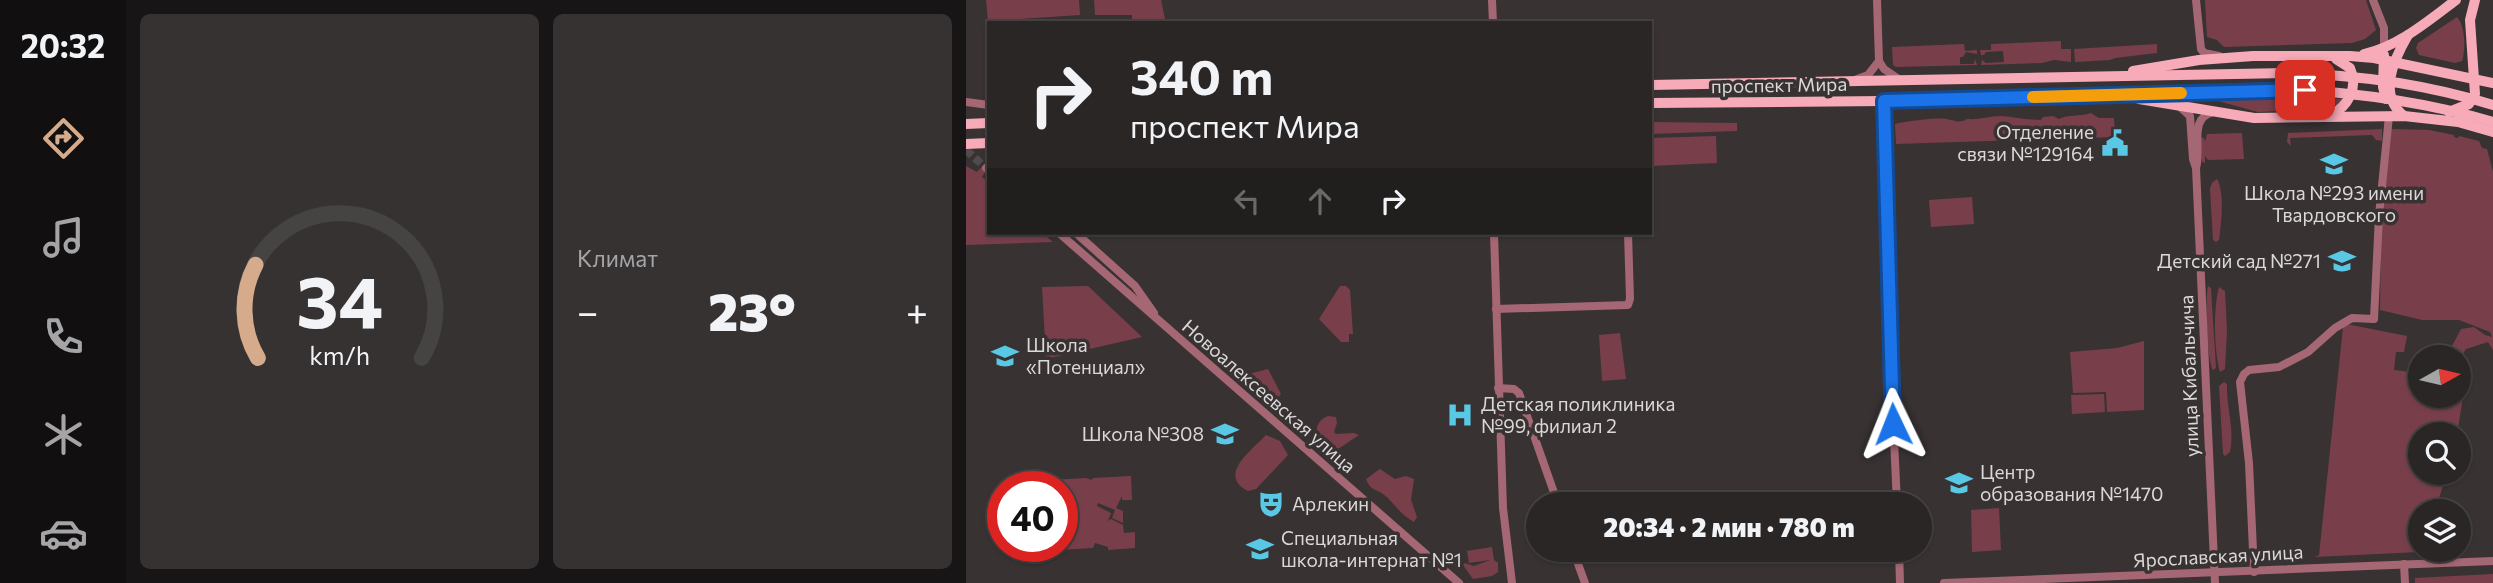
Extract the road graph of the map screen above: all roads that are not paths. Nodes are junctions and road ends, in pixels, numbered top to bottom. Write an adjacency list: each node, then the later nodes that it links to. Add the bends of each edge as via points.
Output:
1 (1492, 0): 7 (street)
2 (1877, 0): 13 (street)
3 (2196, 0): 12 (street, via 2201,49)
4 (2373, 0): 9 (street, via 2384,28)
5 (2456, 0): 8 (main road)
6 (2475, 0): 17 (main road, via 2470,20)
7 (1493, 21)
8 (2408, 35): 9 (main road); 14 (main road)
9 (2384, 47): 10 (main road); 14 (main road)
10 (2350, 56): 11 (main road); 14 (main road)
11 (2329, 57): 12 (main road); 33 (main road, via 2348,65 2354,81 2344,107)
12 (2225, 58): 16 (main road)
13 (1879, 61): 19 (street); 20 (street, via 1868,75)
14 (2389, 61): 15 (main road); 18 (main road); 32 (main road, via 2385,97)
15 (2435, 70): 17 (main road); 18 (main road, via 2402,70)
16 (2107, 76): 19 (main road, проспект Мира); 28 (main road, проспект Мира, bridge, via 2289,73 2358,77 2449,91)
17 (2476, 78): 21 (main road); 34 (main road, via 2469,104)
18 (2390, 81): 32 (main road, via 2392,104)
19 (1904, 82): 20 (main road, проспект Мира)
20 (1843, 83): 22 (main road, проспект Мира)
21 (2493, 83)
22 (1652, 85)
23 (2114, 95): 24 (main road, проспект Мира); 26 (main road); 35 (main road, проспект Мира, bridge, via 2290,89 2404,100)
24 (1884, 101): 27 (main road, проспект Мира); 50 (street)
25 (966, 102): 29 (street)
26 (2171, 102): 30 (main road); 41 (street, улица Кибальчича, via 2190,117)
27 (1652, 103)
28 (2493, 104)
29 (987, 105)
30 (2223, 112): 33 (main road, via 2254,118); 41 (street, улица Кибальчича, via 2208,113 2199,122)
31 (2389, 116): 32 (main road); 33 (main road); 55 (street, via 2374,319 2352,318 2301,355 2279,367 2249,370 2241,382)
32 (2404, 116): 34 (main road)
33 (2326, 118)
34 (2428, 118): 38 (main road)
35 (2493, 122)
36 (987, 123): 37 (main road)
37 (966, 124)
38 (2493, 132)
39 (987, 143): 40 (main road)
40 (966, 144)
41 (2196, 167): 56 (street, улица Кибальчича)
42 (1061, 235): 47 (street, Новоалексеевская улица)
43 (1078, 235): 47 (street, via 1135,285)
44 (1494, 235): 46 (street)
45 (1628, 235): 46 (street, via 1628,305)
46 (1496, 309): 48 (street)
47 (1159, 322): 57 (street, Новоалексеевская улица)
48 (1498, 388): 49 (street, via 1514,389 1522,399); 58 (street, via 1503,508)
49 (1554, 492)
50 (1896, 492)
51 (2493, 561): 54 (street, Ярославская улица)
52 (1577, 562): 59 (street)
53 (1899, 562): 60 (street)
54 (2404, 564): 55 (street, Ярославская улица); 63 (street)
55 (2254, 572): 56 (street, Ярославская улица)
56 (2214, 573): 61 (street, Ярославская улица); 62 (street, улица Кибальчича)
57 (1460, 583)
58 (1512, 583)
59 (1585, 583)
60 (1900, 583)
61 (1944, 583)
62 (2215, 583)
63 (2405, 583)

